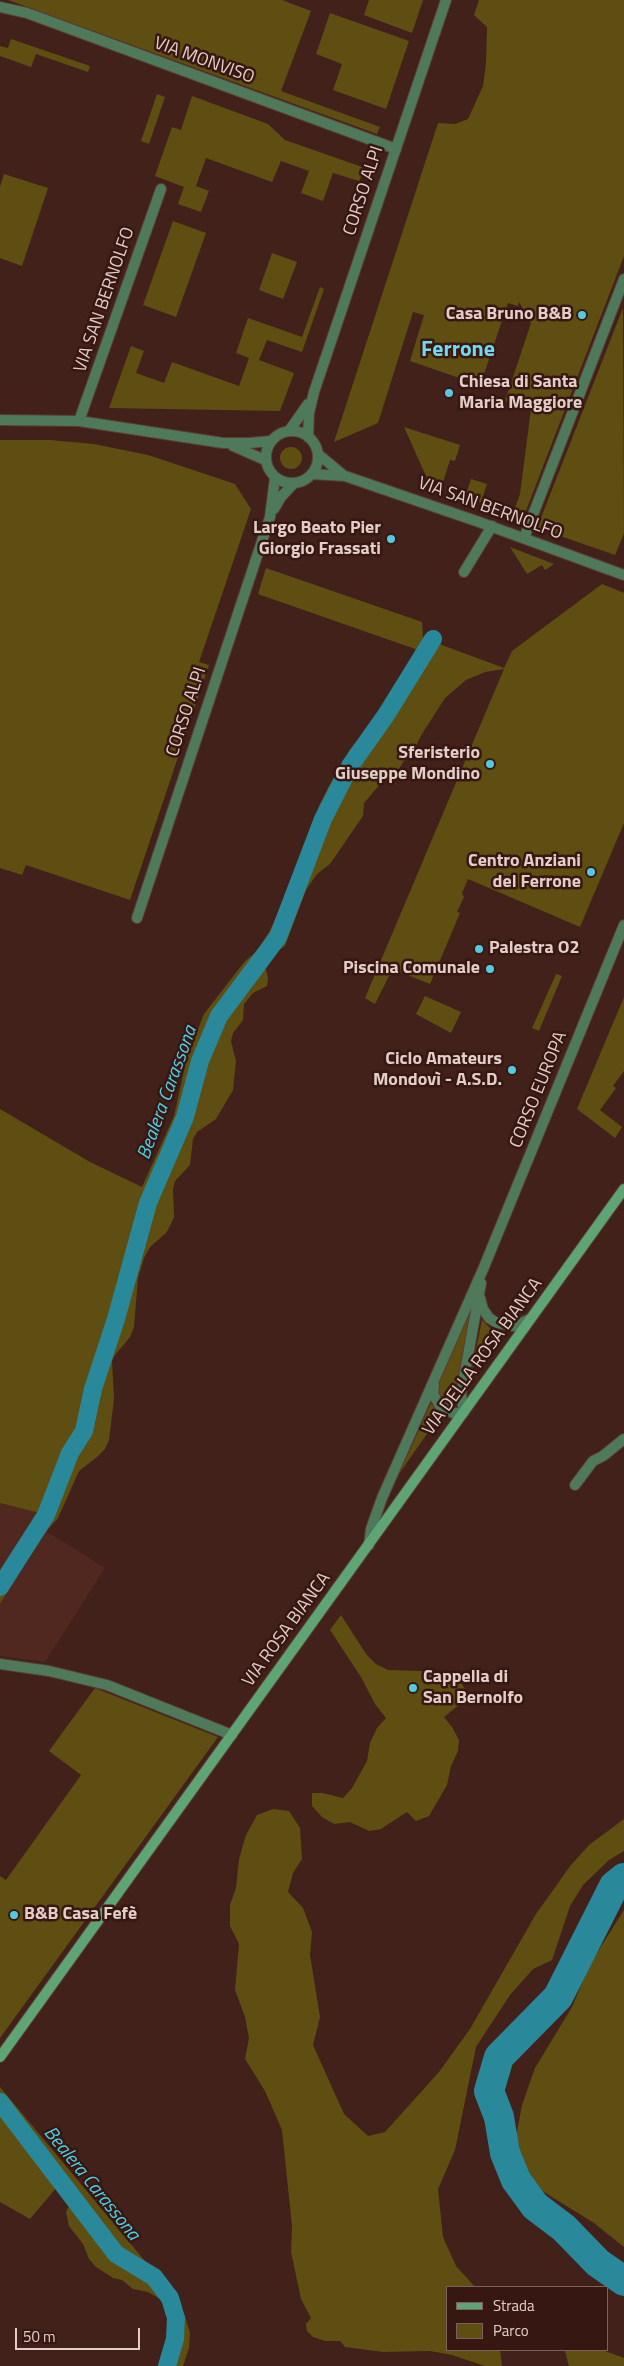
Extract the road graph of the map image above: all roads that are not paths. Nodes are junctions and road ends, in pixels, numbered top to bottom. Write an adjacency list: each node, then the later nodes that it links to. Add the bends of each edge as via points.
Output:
1 (446, 0): 3 (street, CORSO ALPI)
2 (0, 7): 3 (street, VIA MONVISO, via 16,9)
3 (396, 149): 6 (street, CORSO ALPI)
4 (161, 189): 8 (street, VIA SAN BERNOLFO)
5 (624, 279): 21 (street)
6 (314, 392): 9 (street, CORSO ALPI); 10 (street, CORSO ALPI)
7 (0, 420): 8 (street)
8 (79, 421): 12 (street)
9 (289, 431): 10 (street); 11 (street)
10 (308, 437): 13 (street, VIA SAN BERNOLFO)
11 (271, 440): 12 (street); 14 (street)
12 (223, 443): 14 (street)
13 (318, 454): 15 (street); 16 (street, VIA SAN BERNOLFO)
14 (265, 460): 17 (street)
15 (312, 474): 16 (street, VIA SAN BERNOLFO); 18 (street)
16 (345, 476): 20 (street, VIA SAN BERNOLFO)
17 (275, 478): 18 (street); 19 (street, CORSO ALPI)
18 (294, 483): 19 (street, CORSO ALPI, via 281,497)
19 (270, 517): 24 (street, CORSO ALPI)
20 (492, 526): 21 (street, VIA SAN BERNOLFO); 22 (street)
21 (524, 538): 23 (street, VIA SAN BERNOLFO)
22 (464, 572)
23 (624, 575)
24 (137, 918)
25 (624, 925): 27 (street, CORSO EUROPA)
26 (624, 1189): 29 (main road, VIA DELLA ROSA BIANCA)
27 (484, 1267): 28 (street, CORSO EUROPA); 30 (street, CORSO EUROPA)
28 (479, 1294): 29 (street, via 483,1309 497,1323 514,1326); 31 (street, CORSO EUROPA, via 461,1394)
29 (530, 1319): 31 (main road, VIA DELLA ROSA BIANCA)
30 (434, 1379): 31 (street, via 433,1394 440,1406 453,1413); 34 (street, CORSO EUROPA, via 382,1498)
31 (463, 1413): 34 (main road, VIA DELLA ROSA BIANCA)
32 (624, 1439): 33 (street, via 593,1461)
33 (575, 1485)
34 (369, 1545): 36 (main road, VIA ROSA BIANCA)
35 (0, 1664): 36 (street, via 49,1671 107,1685)
36 (232, 1735): 37 (main road, VIA ROSA BIANCA)
37 (0, 2057)

